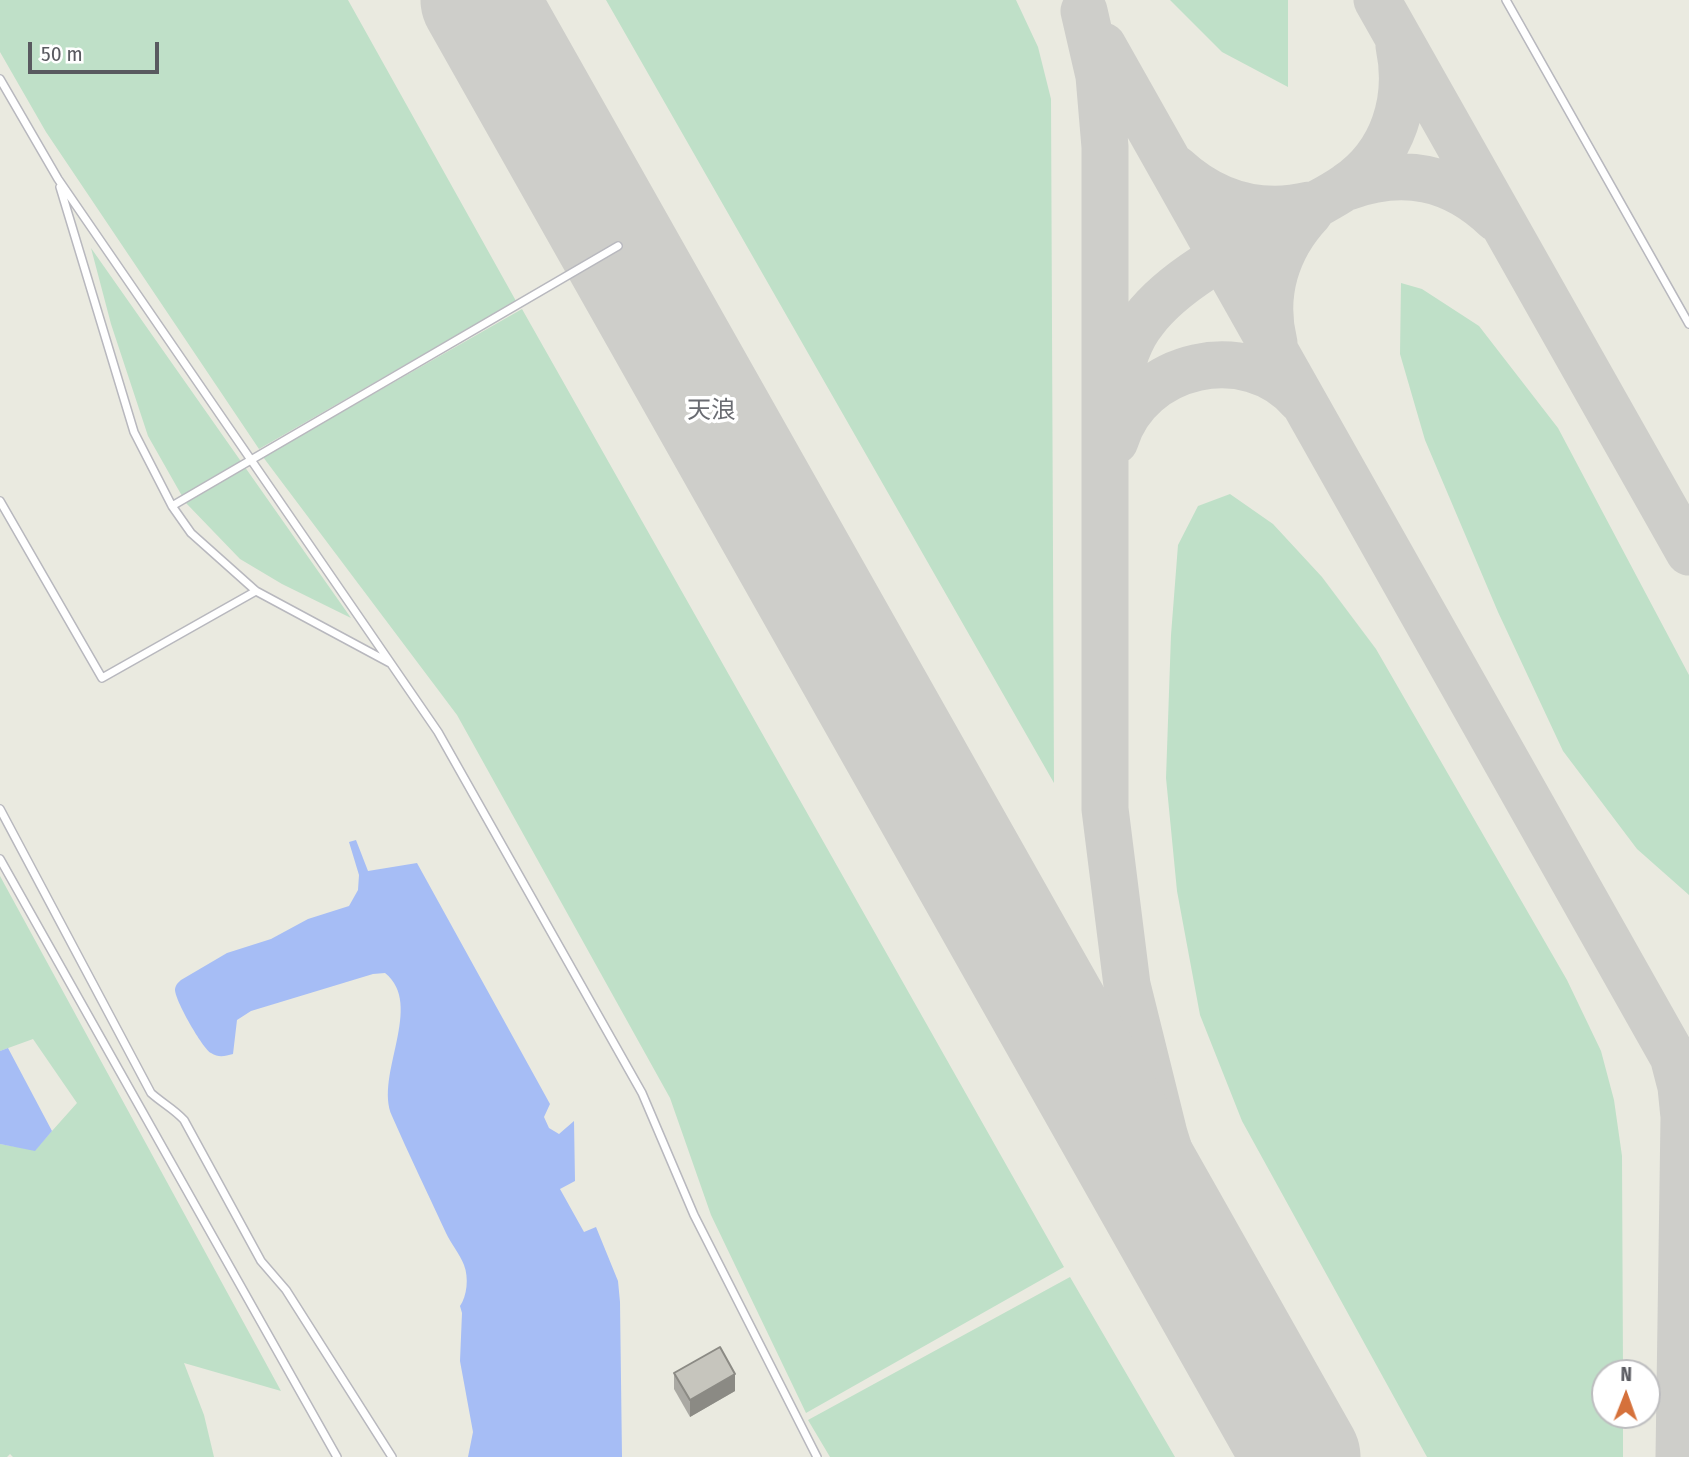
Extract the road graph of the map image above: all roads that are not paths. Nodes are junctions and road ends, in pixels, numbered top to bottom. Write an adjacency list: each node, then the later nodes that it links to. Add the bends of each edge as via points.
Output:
1 (1506, 0): 5 (lane)
2 (0, 79): 3 (lane)
3 (58, 179): 6 (lane); 8 (lane, via 134,432)
4 (618, 246): 6 (lane)
5 (1689, 324)
6 (251, 460): 8 (lane); 10 (lane)
7 (0, 501): 9 (lane, via 102,678)
8 (172, 506): 9 (lane, via 191,533)
9 (256, 591): 10 (lane)
10 (393, 665): 15 (lane, via 438,732 642,1093 694,1215)
11 (0, 809): 14 (lane, via 151,1093 184,1120 261,1261 286,1290)
12 (0, 859): 13 (lane)
13 (337, 1457)
14 (393, 1457)
15 (817, 1457)

